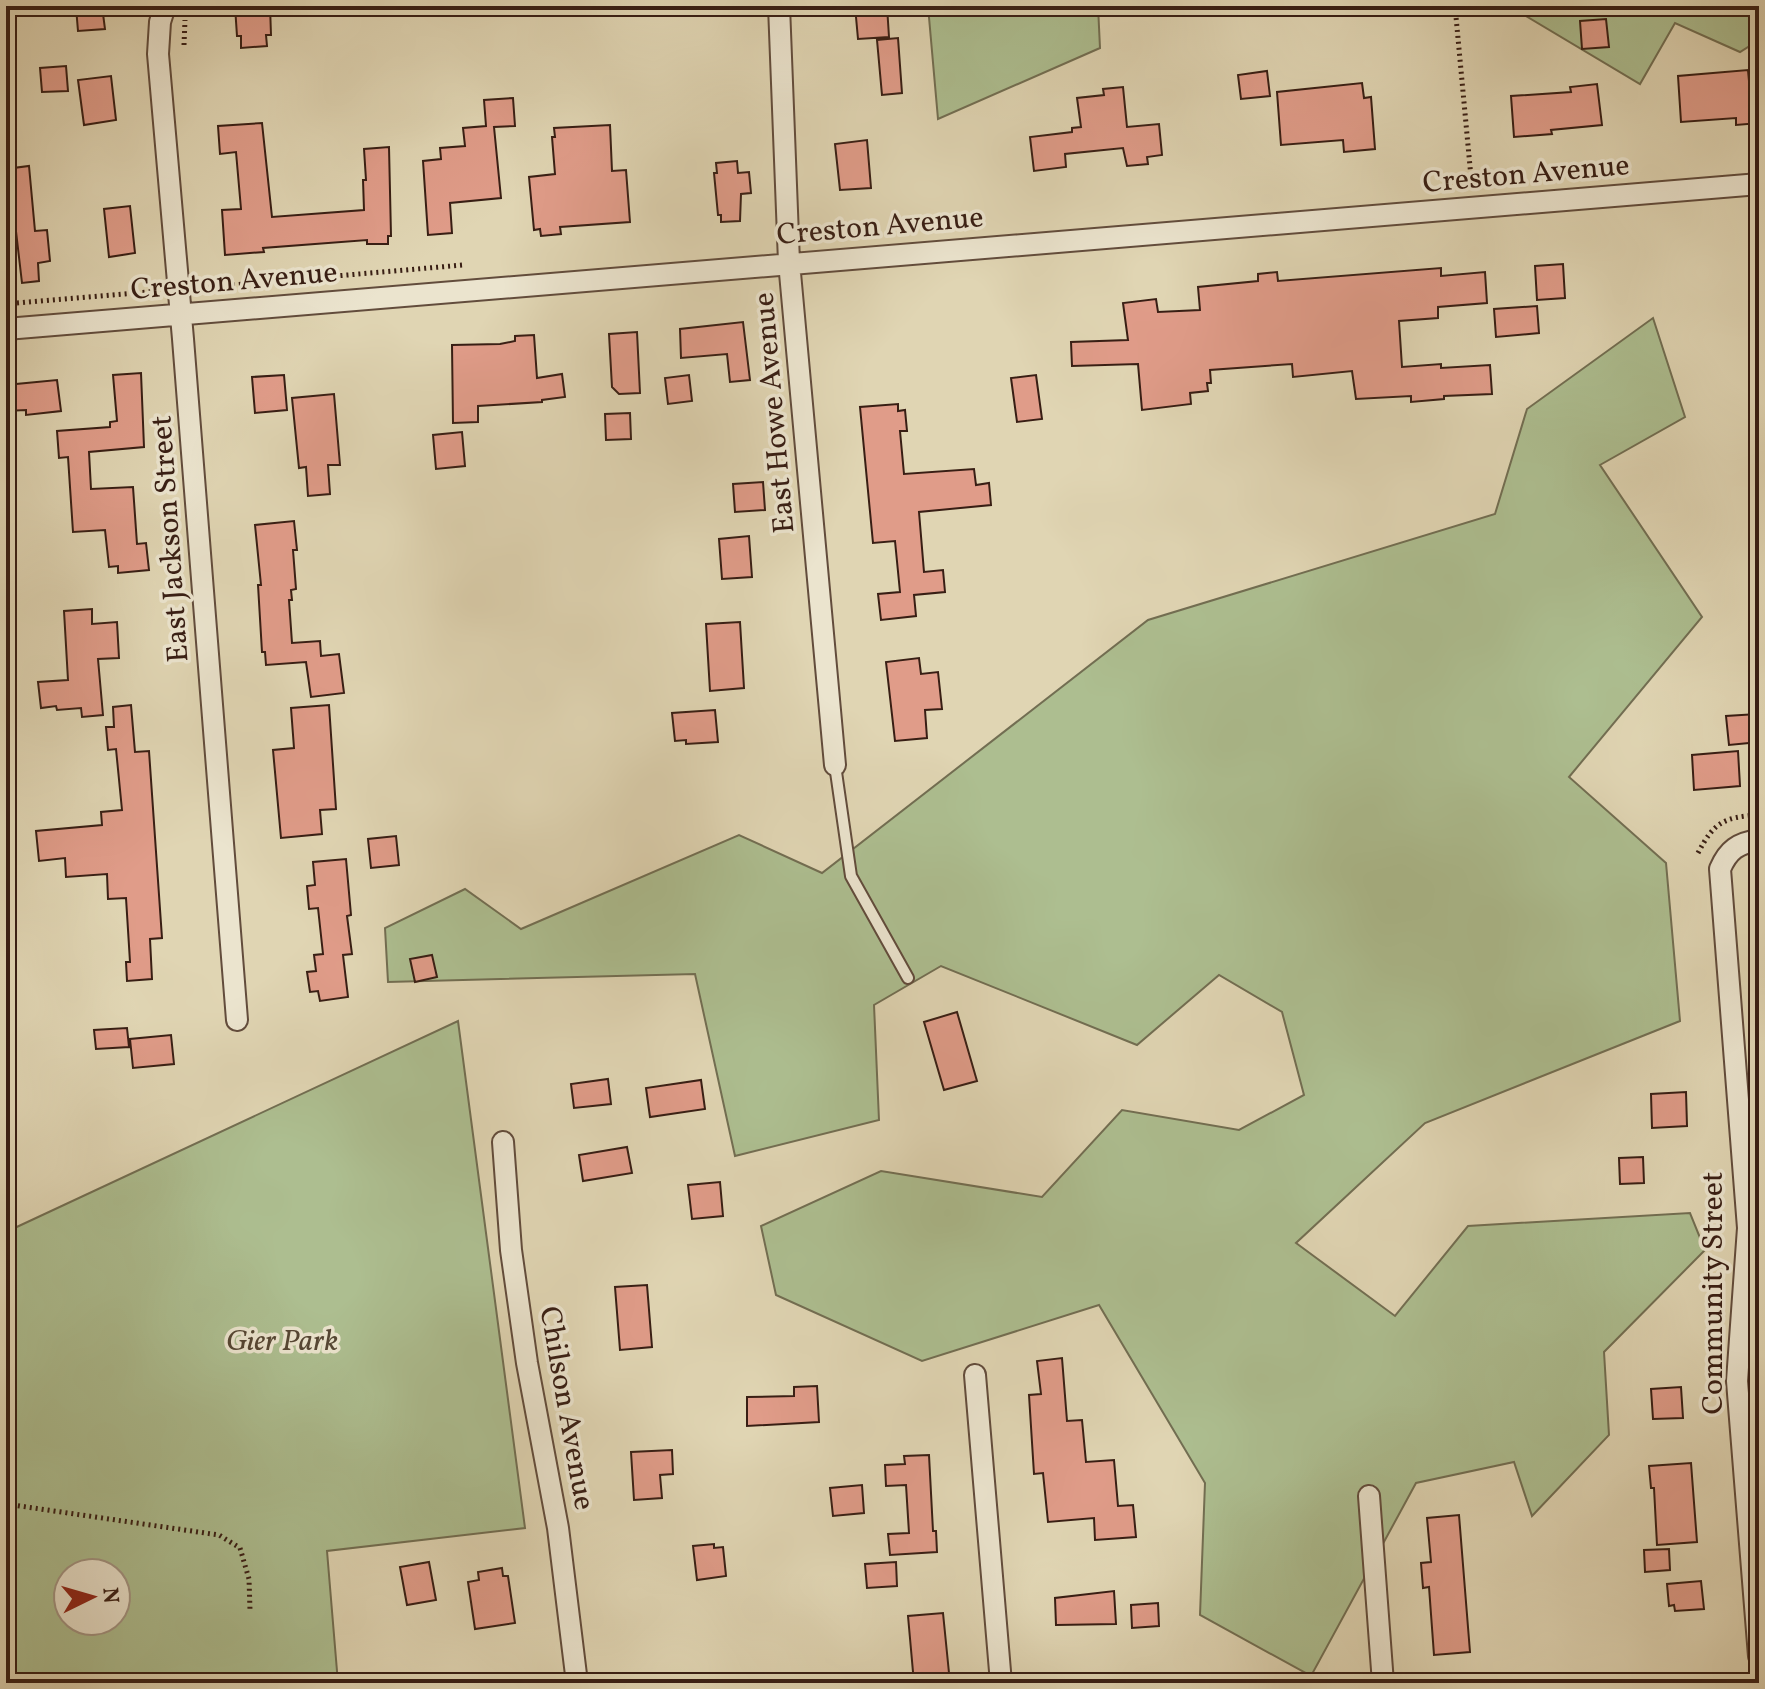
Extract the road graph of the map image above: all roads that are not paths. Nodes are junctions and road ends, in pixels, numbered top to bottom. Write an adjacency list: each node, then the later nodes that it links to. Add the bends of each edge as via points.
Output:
1 (165, 6): 5 (street, East Jackson Street, via 158,54)
2 (779, 6): 4 (street, East Howe Avenue)
3 (1759, 184): 4 (street, Creston Avenue)
4 (789, 262): 5 (street, Creston Avenue); 7 (street, East Howe Avenue)
5 (181, 314): 6 (street, Creston Avenue); 10 (street, East Jackson Street)
6 (6, 329)
7 (835, 765): 9 (lane, via 851,876)
8 (1750, 842): 12 (street, Community Street, via 1727,853 1720,869)
9 (908, 978)
10 (237, 1020)
11 (503, 1142): 16 (street, Chilson Avenue, via 511,1250 558,1528)
12 (1753, 1256): 15 (street, Community Street, via 1737,1381)
13 (975, 1375): 17 (street)
14 (1369, 1496): 18 (street)
15 (1759, 1656)
16 (577, 1683)
17 (1001, 1683)
18 (1383, 1683)

